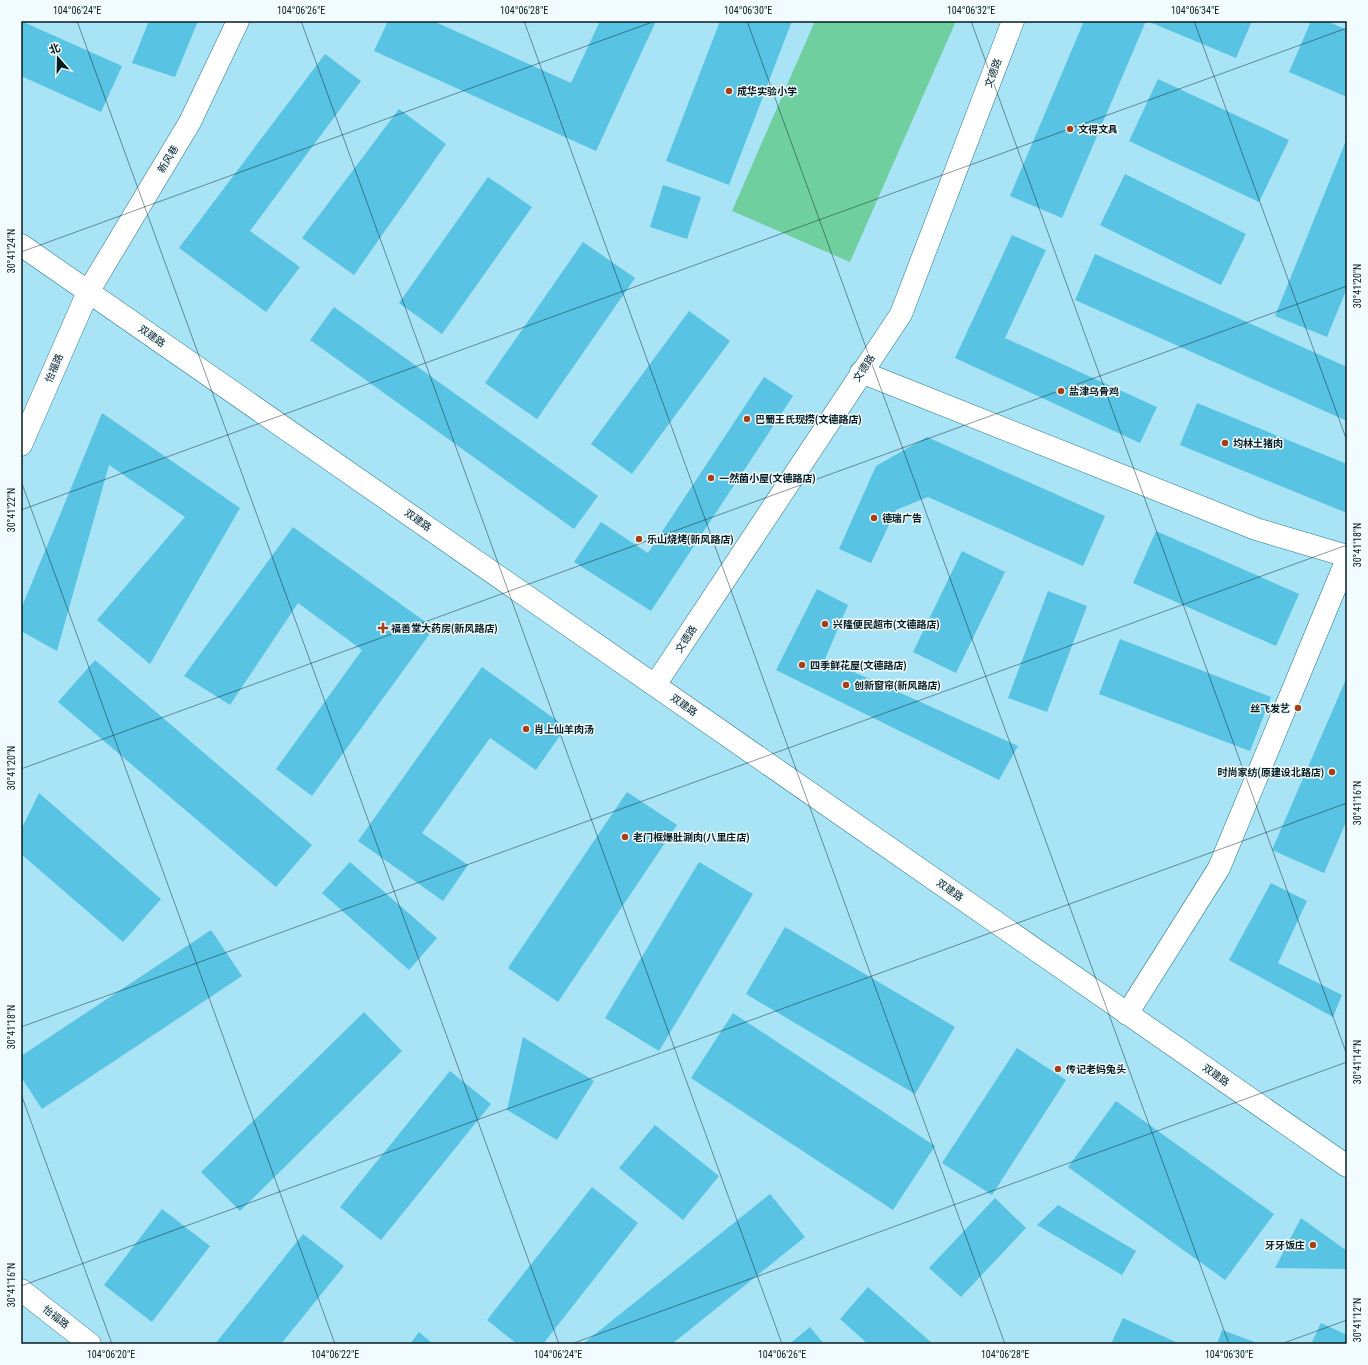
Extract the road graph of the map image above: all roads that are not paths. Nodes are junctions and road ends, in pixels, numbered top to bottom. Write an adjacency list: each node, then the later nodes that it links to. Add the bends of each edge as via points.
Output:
1 (238, 21): 4 (street, 新风巷, via 190,122)
2 (1013, 21): 5 (street, 文德路, via 901,314)
3 (21, 245): 4 (street, 双建路)
4 (88, 292): 6 (street, 怡福路); 8 (street, 双建路)
5 (862, 372): 7 (street, via 1256,529); 8 (street, 文德路)
6 (21, 445)
7 (1347, 557): 9 (street, via 1219,868)
8 (655, 685): 9 (street, 双建路)
9 (1127, 1014): 10 (street, 双建路)
10 (1347, 1166)
11 (21, 1290): 12 (street, 怡福路)
12 (90, 1344)

